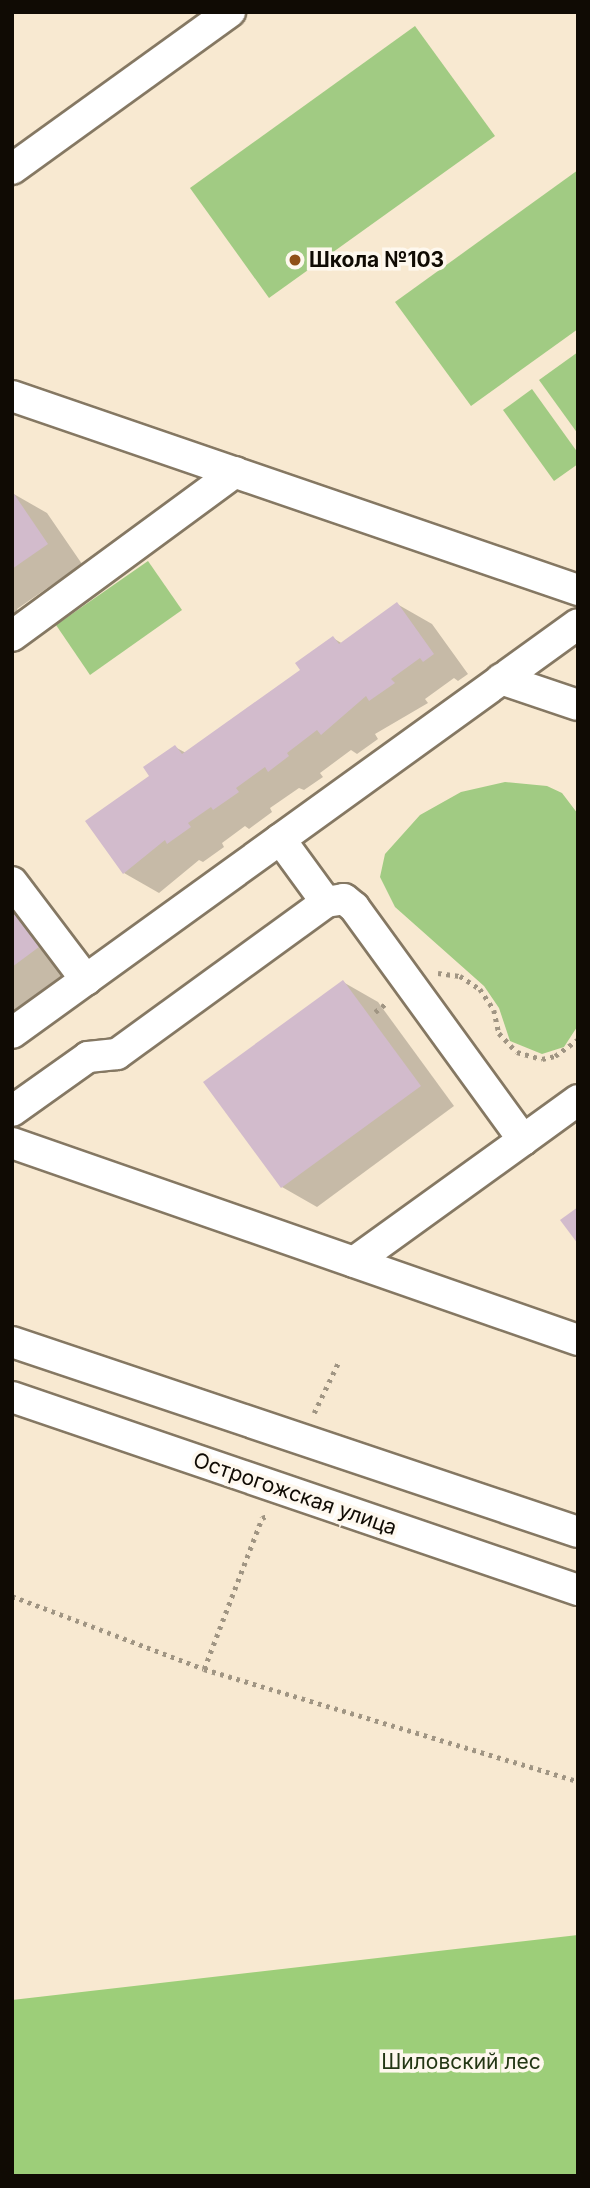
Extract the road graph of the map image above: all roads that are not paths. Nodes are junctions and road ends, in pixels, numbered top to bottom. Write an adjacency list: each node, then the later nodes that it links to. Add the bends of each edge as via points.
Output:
1 (230, 12): 2 (street)
2 (12, 169)
3 (12, 396): 4 (street)
4 (234, 472): 5 (street); 7 (street)
5 (578, 590)
6 (578, 624): 8 (street)
7 (12, 636)
8 (501, 680): 9 (street); 10 (street)
9 (578, 705)
10 (280, 839): 12 (street); 13 (street)
11 (12, 882): 13 (street)
12 (326, 902): 16 (street, via 117,1054 88,1056); 17 (street, via 344,900 354,907)
13 (86, 980): 14 (street)
14 (12, 1033)
15 (578, 1100): 17 (street)
16 (12, 1111)
17 (523, 1140): 19 (street)
18 (12, 1143): 19 (street)
19 (354, 1262): 20 (street)
20 (578, 1340)
21 (12, 1342): 23 (street)
22 (12, 1397): 24 (street, Острогожская улица)
23 (578, 1532)
24 (578, 1590)

